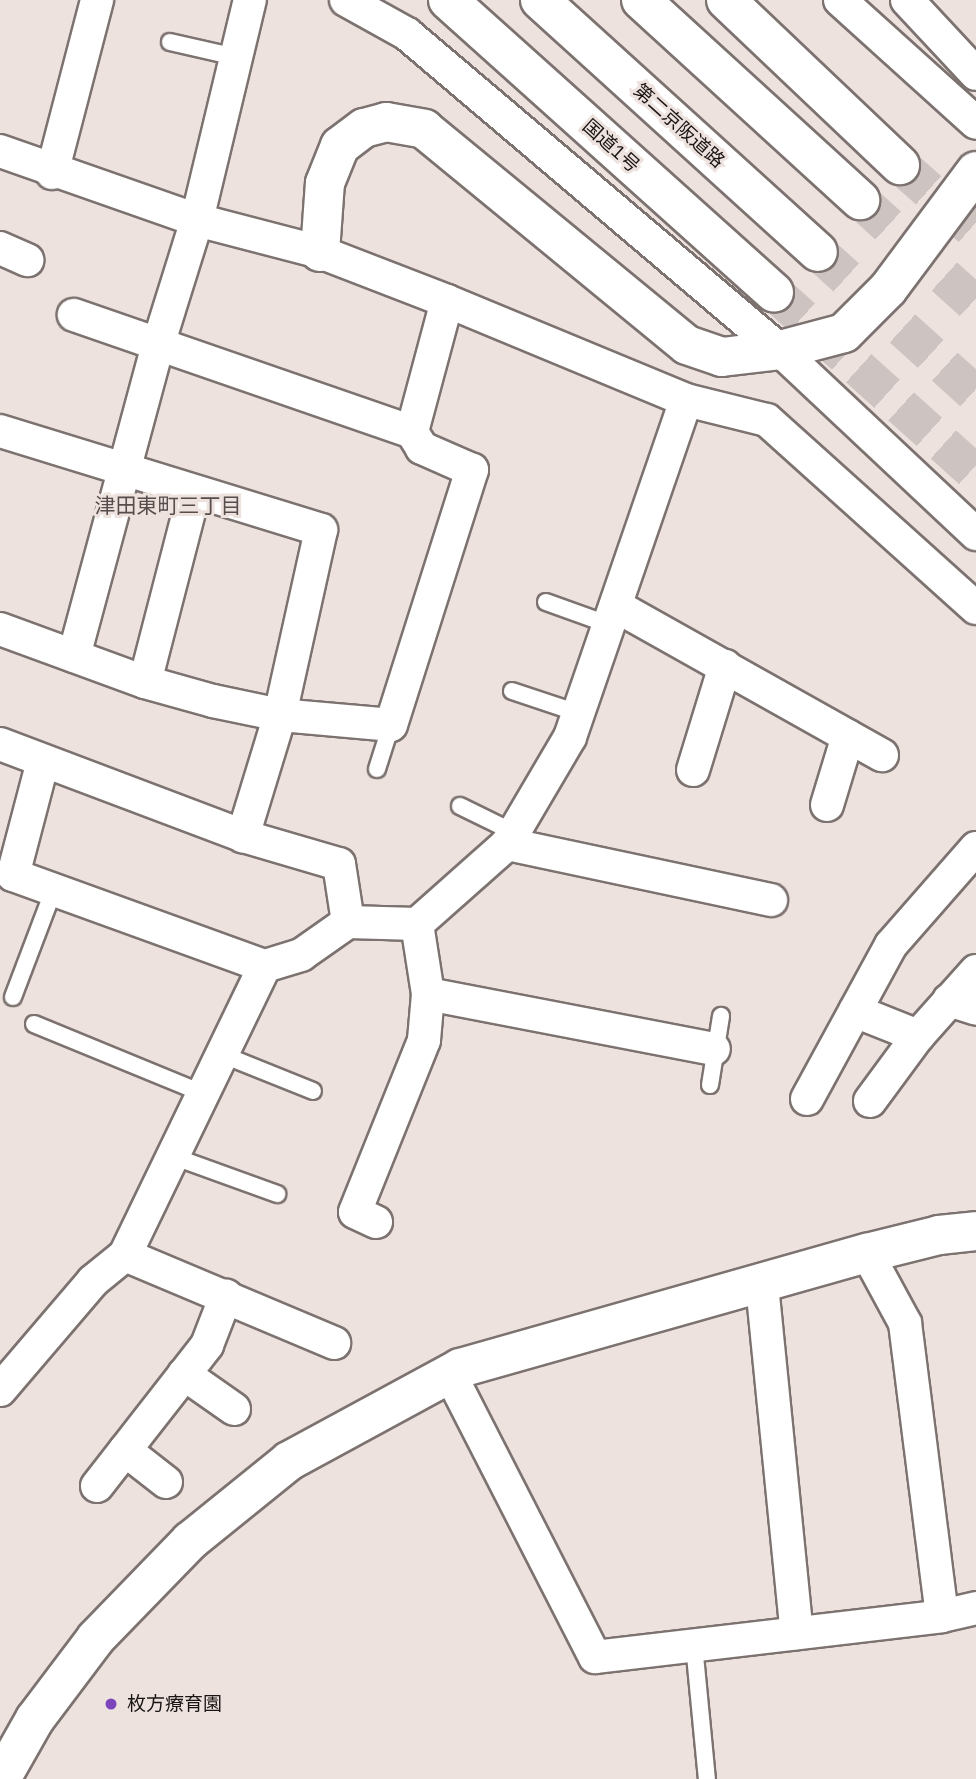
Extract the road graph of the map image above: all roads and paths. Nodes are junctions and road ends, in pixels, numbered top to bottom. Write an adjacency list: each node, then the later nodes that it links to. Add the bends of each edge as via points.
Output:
1 (97, 0): 17 (street)
2 (250, 0): 11 (street)
3 (346, 0): 26 (street, via 407,34)
4 (448, 0): 22 (main road, 国道1号)
5 (540, 0): 21 (main road, 第二京阪道路)
6 (641, 0): 18 (main road)
7 (726, 0): 15 (main road)
8 (840, 0): 13 (street)
9 (907, 0): 12 (street)
10 (170, 42): 11 (lane)
11 (236, 57): 19 (street)
12 (976, 74)
13 (976, 123)
14 (1, 153): 17 (street)
15 (900, 164)
16 (976, 171): 26 (main road, via 888,289 844,333)
17 (52, 173): 19 (street)
18 (860, 200)
19 (197, 220): 20 (street); 25 (street)
20 (320, 252): 23 (street); 26 (main road, via 325,183 340,146 364,128 386,121 425,129 687,345 722,357)
21 (818, 252)
22 (774, 292)
23 (447, 301): 27 (street); 28 (street)
24 (74, 315): 25 (street)
25 (158, 345): 28 (street); 30 (street)
26 (780, 350): 32 (street)
27 (685, 400): 34 (street, via 766,420); 35 (street)
28 (412, 432): 43 (street, via 422,448 472,470)
29 (1, 437): 30 (street)
30 (127, 473): 31 (street); 37 (street)
31 (194, 493): 39 (street); 42 (street, via 321,530)
32 (976, 534)
33 (546, 602): 35 (lane)
34 (976, 608)
35 (613, 615): 38 (street); 41 (street)
36 (0, 629): 37 (street)
37 (74, 656): 39 (street)
38 (725, 666): 44 (street); 49 (street)
39 (145, 682): 42 (street)
40 (512, 691): 41 (lane)
41 (578, 713): 53 (street, via 570,737)
42 (280, 715): 43 (street); 52 (street)
43 (391, 725): 48 (lane)
44 (848, 736): 46 (street); 50 (street)
45 (0, 744): 47 (street)
46 (882, 755)
47 (43, 761): 52 (street); 55 (street, via 13,874)
48 (377, 769)
49 (693, 770)
50 (827, 804)
51 (460, 806): 53 (lane)
52 (243, 836): 57 (street, via 339,864)
53 (511, 839): 56 (street); 58 (street)
54 (976, 848): 64 (street, via 891,945)
55 (54, 889): 59 (street); 62 (lane)
56 (771, 900)
57 (348, 922): 58 (street); 59 (street, via 301,955)
58 (417, 923): 61 (street)
59 (265, 966): 69 (street)
60 (976, 971): 63 (street)
61 (428, 994): 68 (street); 77 (street, via 424,1040 355,1212)
62 (13, 997)
63 (963, 1005): 67 (street)
64 (855, 1011): 67 (street); 73 (street)
65 (721, 1016): 68 (lane)
66 (34, 1024): 72 (lane)
67 (918, 1036): 74 (street)
68 (714, 1049): 70 (lane)
69 (221, 1054): 71 (lane); 72 (street)
70 (710, 1085)
71 (313, 1091)
72 (202, 1093): 75 (street)
73 (807, 1099)
74 (870, 1101)
75 (172, 1156): 76 (lane); 80 (street)
76 (277, 1194)
77 (376, 1222)
78 (976, 1231): 79 (main road)
79 (867, 1253): 81 (main road); 92 (street, via 905,1323)
80 (125, 1255): 82 (street); 86 (street, via 93,1281)
81 (762, 1284): 85 (main road); 93 (street)
82 (226, 1296): 83 (street); 84 (street, via 207,1345)
83 (334, 1343)
84 (184, 1374): 87 (street); 88 (street)
85 (450, 1374): 94 (street, via 595,1657); 95 (main road, via 289,1461 190,1541 96,1638 35,1719)
86 (0, 1390)
87 (234, 1409)
88 (125, 1450): 89 (street); 90 (street)
89 (166, 1482)
90 (97, 1486)
91 (976, 1608): 92 (street)
92 (942, 1616): 93 (street)
93 (797, 1633): 94 (street)
94 (694, 1645): 96 (lane)
95 (1, 1779)
96 (707, 1779)

